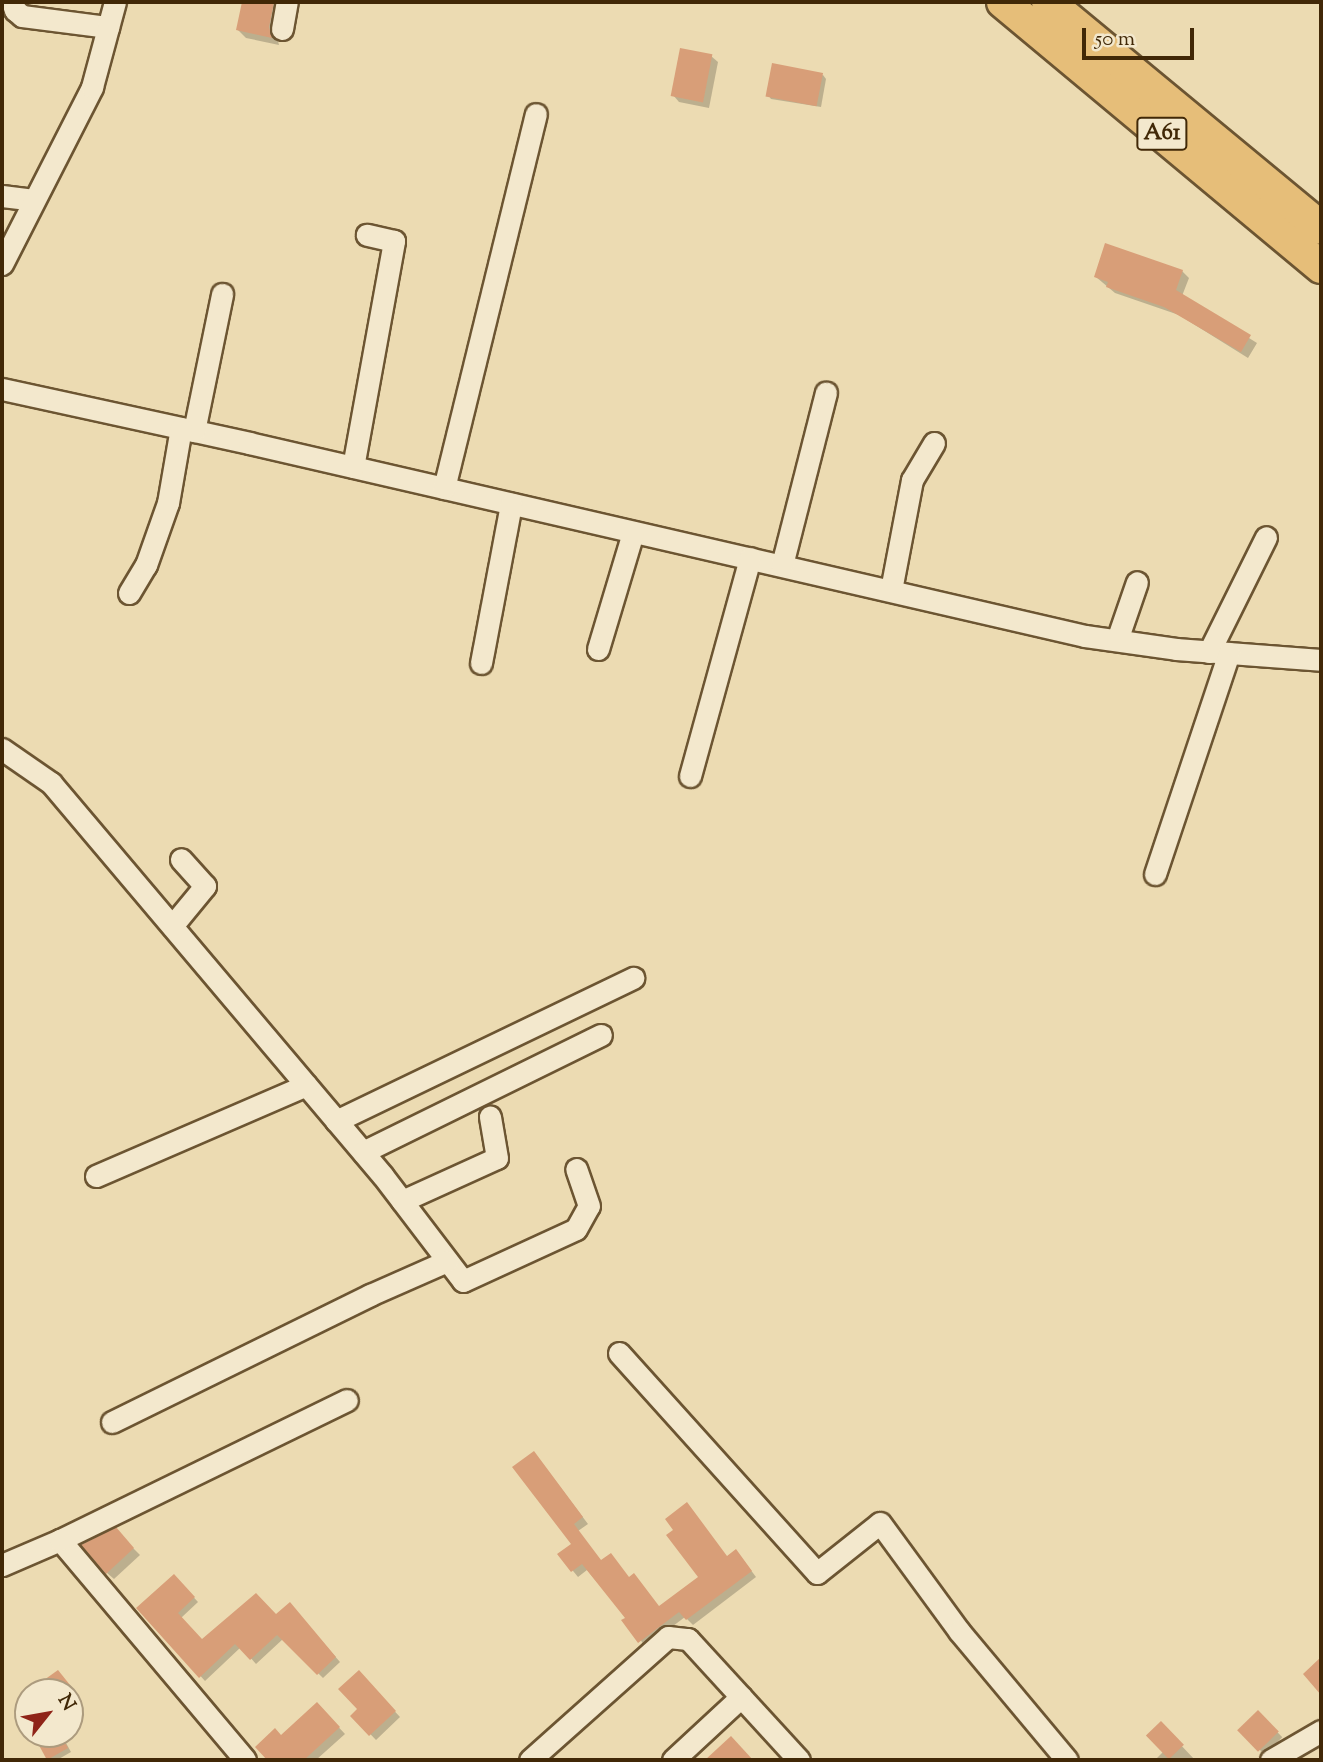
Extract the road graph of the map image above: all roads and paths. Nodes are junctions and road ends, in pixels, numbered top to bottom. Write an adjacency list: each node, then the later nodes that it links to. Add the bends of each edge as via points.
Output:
1 (12, 2): 6 (street, via 22,16)
2 (115, 2): 6 (street)
3 (287, 2): 7 (street)
4 (1003, 2): 14 (highway, A61)
5 (1048, 2): 11 (highway, A61)
6 (108, 27): 10 (street, via 92,87)
7 (282, 29)
8 (536, 114): 21 (street)
9 (2, 196): 10 (street)
10 (34, 200): 13 (street)
11 (1321, 228)
12 (367, 235): 20 (street, via 394,241)
13 (3, 261)
14 (1321, 267)
15 (222, 294): 18 (street)
16 (2, 389): 18 (street)
17 (825, 393): 26 (street)
18 (187, 429): 20 (street); 29 (street, via 168,503 146,565)
19 (934, 443): 28 (street, via 912,480)
20 (353, 467): 21 (street)
21 (444, 488): 22 (street)
22 (511, 504): 23 (street); 34 (street)
23 (633, 531): 25 (street); 31 (street)
24 (1266, 537): 32 (street)
25 (750, 558): 26 (street); 36 (street)
26 (782, 565): 28 (street)
27 (1137, 582): 30 (street)
28 (891, 590): 30 (street)
29 (129, 593)
30 (1117, 640): 32 (street)
31 (598, 649)
32 (1219, 652): 33 (street); 38 (street)
33 (1321, 660)
34 (481, 663)
35 (2, 749): 39 (street, via 51,783)
36 (690, 776)
37 (181, 859): 39 (street, via 205,886)
38 (1155, 874)
39 (172, 926): 42 (street)
40 (634, 978): 44 (street)
41 (601, 1035): 45 (street)
42 (306, 1085): 44 (street); 47 (street)
43 (490, 1117): 48 (street, via 497,1158)
44 (336, 1121): 45 (street)
45 (363, 1152): 48 (street)
46 (576, 1168): 49 (street, via 589,1206 576,1229 463,1281)
47 (96, 1176)
48 (402, 1201): 49 (street)
49 (447, 1261): 52 (street)
50 (619, 1353): 61 (street, via 817,1573 880,1523 959,1631)
51 (347, 1400): 53 (street)
52 (112, 1422)
53 (60, 1540): 54 (street); 57 (street)
54 (2, 1565)
55 (741, 1698): 58 (street, via 688,1639 668,1637); 59 (street); 60 (street)
56 (1321, 1731): 62 (street)
57 (245, 1760)
58 (530, 1760)
59 (673, 1760)
60 (799, 1760)
61 (1067, 1760)
62 (1271, 1760)

